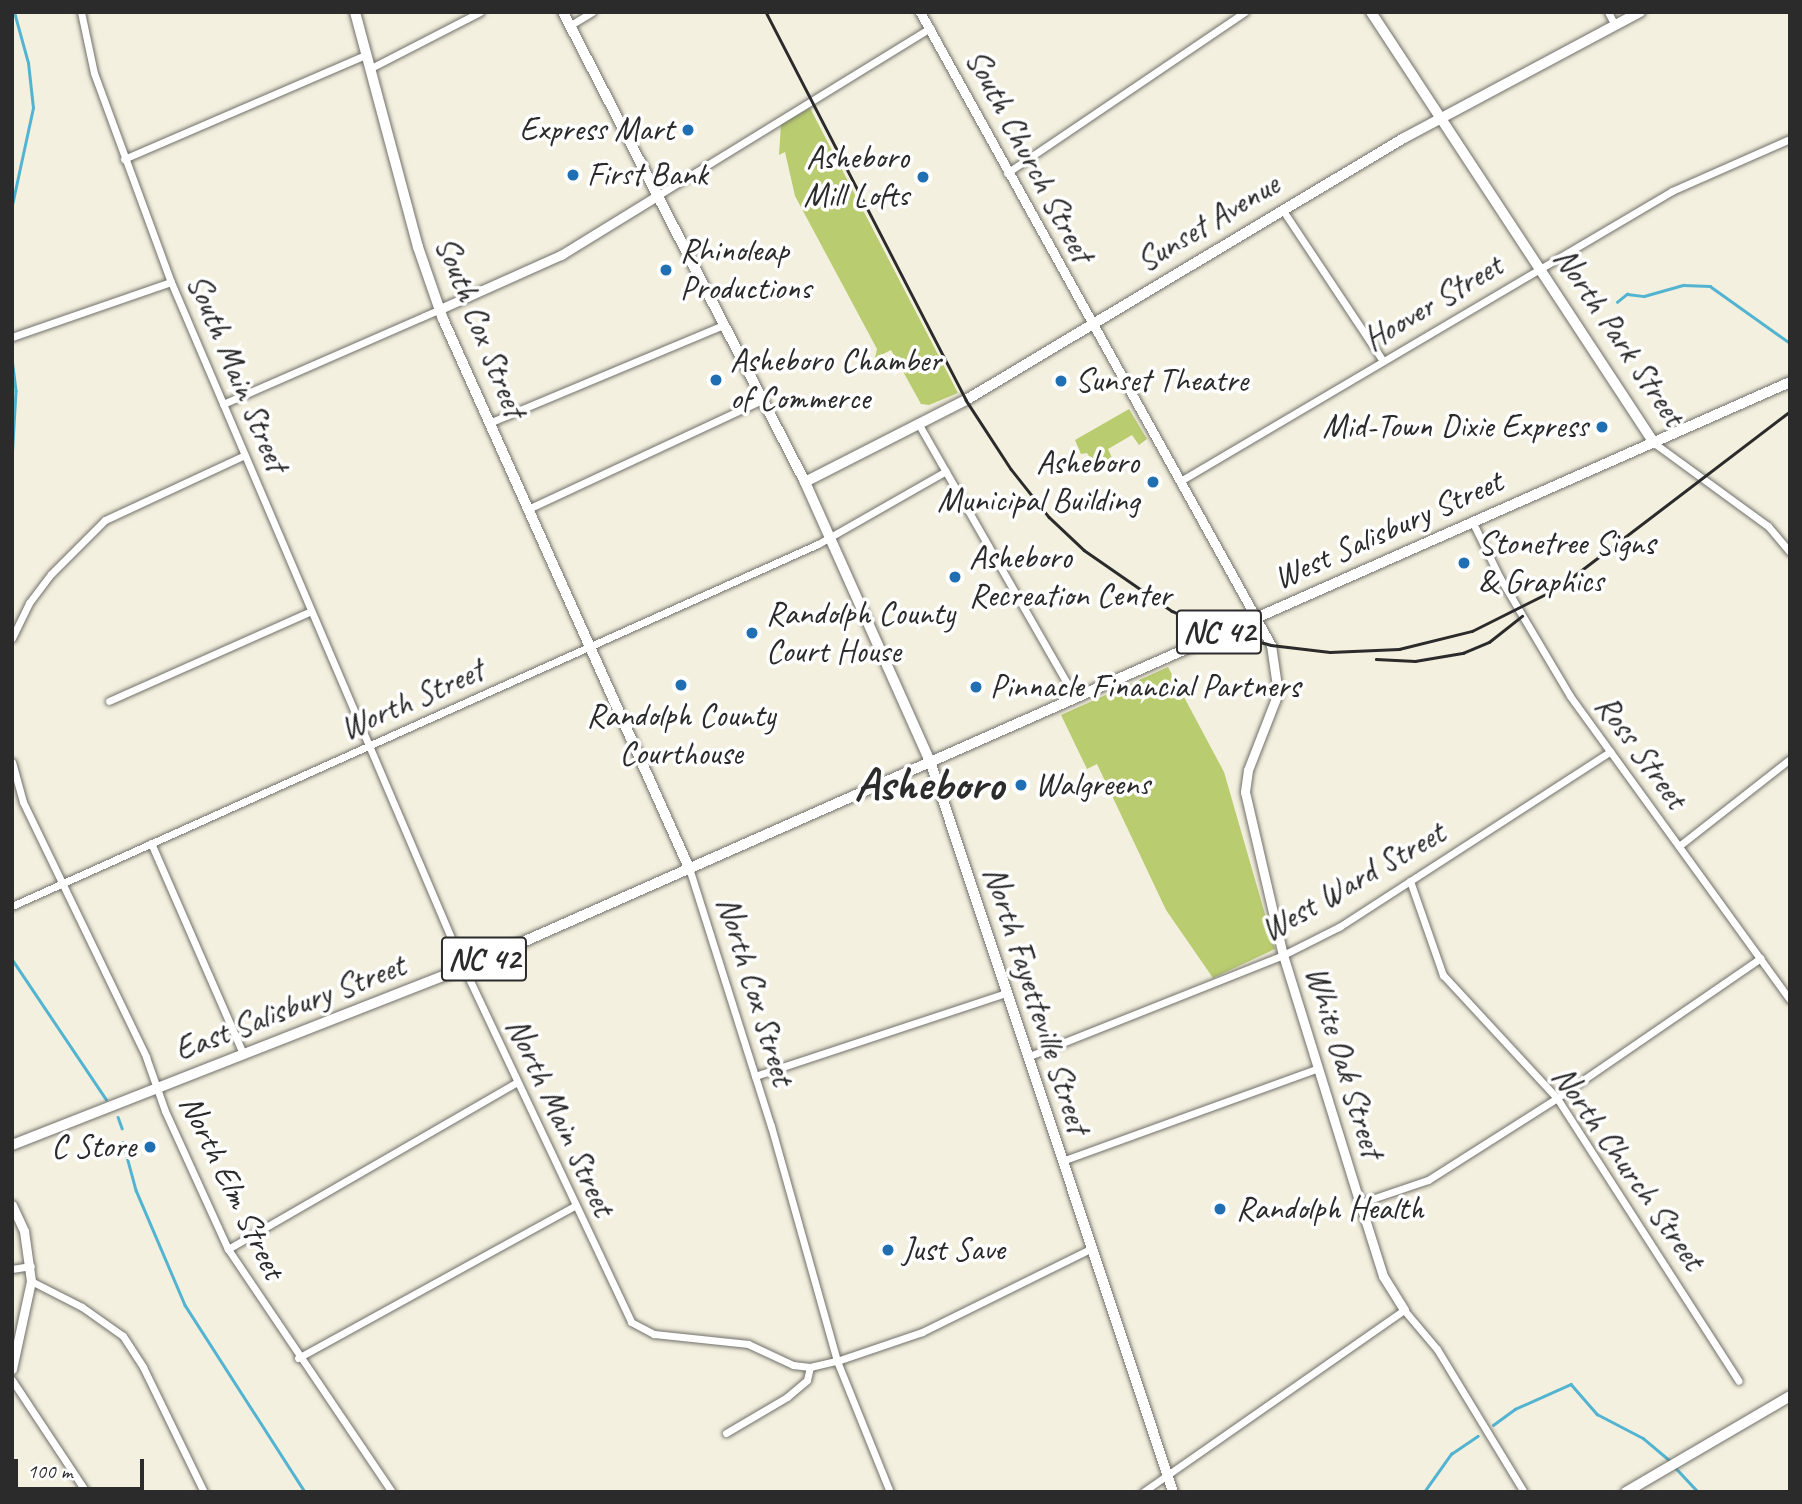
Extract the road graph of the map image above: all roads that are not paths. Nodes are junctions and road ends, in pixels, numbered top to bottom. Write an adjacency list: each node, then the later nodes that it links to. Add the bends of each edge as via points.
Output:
1 (81, 12): 18 (street, South Main Street, via 94,73)
2 (355, 12): 14 (main road, South Cox Street)
3 (480, 12): 15 (street)
4 (563, 12): 12 (main road, North Fayetteville Street)
5 (592, 12): 12 (street)
6 (920, 12): 13 (street, South Church Street)
7 (1245, 12): 19 (street)
8 (1371, 12): 16 (main road, North Park Street)
9 (1608, 12): 11 (street)
10 (1640, 12): 11 (main road, Sunset Avenue)
11 (1615, 25): 16 (main road, Sunset Avenue)
12 (569, 26): 20 (main road, North Fayetteville Street)
13 (930, 28): 19 (street, South Church Street); 20 (street)
14 (366, 55): 15 (main road, South Cox Street); 18 (street)
15 (369, 69): 24 (main road, South Cox Street, via 418,247)
16 (1440, 117): 21 (main road, Sunset Avenue); 22 (main road, North Park Street)
17 (1790, 139): 22 (street, Hoover Street, via 1672,191)
18 (124, 159): 23 (street, South Main Street)
19 (1007, 173): 25 (street, South Church Street)
20 (657, 196): 24 (street, via 561,256); 26 (main road, North Fayetteville Street)
21 (1282, 209): 25 (main road, Sunset Avenue); 28 (street)
22 (1539, 268): 28 (street, Hoover Street); 34 (main road, North Park Street)
23 (171, 282): 27 (street); 31 (street, South Main Street)
24 (440, 309): 31 (street); 32 (main road, South Cox Street)
25 (1091, 324): 33 (main road, Sunset Avenue, via 966,400); 37 (street)
26 (723, 325): 30 (main road, North Fayetteville Street); 32 (street)
27 (12, 337)
28 (1383, 361): 37 (street, Hoover Street)
29 (1790, 382): 34 (main road, West Salisbury Street / NC 42)
30 (762, 400): 38 (main road, North Fayetteville Street); 39 (street)
31 (223, 404): 35 (street, South Main Street)
32 (489, 423): 39 (main road, South Cox Street)
33 (918, 423): 36 (street); 38 (main road, Sunset Avenue)
34 (1654, 443): 40 (main road, West Salisbury Street / NC 42); 42 (street, North Park Street, via 1768,526)
35 (245, 455): 43 (street, South Main Street); 45 (street, via 105,520 51,574 29,603)
36 (946, 471): 41 (street, Worth Street); 47 (street)
37 (1182, 480): 44 (street)
38 (805, 482): 41 (main road, North Fayetteville Street)
39 (528, 509): 46 (main road, South Cox Street)
40 (1472, 520): 44 (main road, West Salisbury Street / NC 42); 50 (street, Ross Street, via 1555,673)
41 (829, 534): 46 (street, Worth Street, via 818,544); 52 (main road, North Fayetteville Street)
42 (1790, 552)
43 (311, 611): 48 (street); 49 (street, South Main Street)
44 (1258, 615): 47 (main road, West Salisbury Street / NC 42); 60 (street, White Oak Street, via 1276,664 1278,693 1248,770 1245,792)
45 (12, 638)
46 (591, 648): 49 (street, Worth Street); 56 (main road, North Cox Street)
47 (1075, 697): 52 (main road, West Salisbury Street / NC 42)
48 (109, 701)
49 (369, 746): 54 (street, Worth Street); 62 (street, North Main Street)
50 (1610, 752): 55 (street, Ross Street); 57 (street, West Ward Street)
51 (1790, 759): 55 (street)
52 (930, 761): 56 (main road, East Salisbury Street / NC 42); 63 (main road, North Fayetteville Street)
53 (12, 762): 58 (street, North Elm Street, via 23,802)
54 (151, 843): 58 (street, Worth Street); 65 (street)
55 (1679, 846): 61 (street, Ross Street)
56 (689, 867): 62 (main road, East Salisbury Street / NC 42); 68 (street, North Cox Street)
57 (1410, 881): 60 (street, West Ward Street); 71 (street, North Church Street, via 1443,975)
58 (62, 883): 59 (street, Worth Street); 70 (street, North Elm Street)
59 (12, 906)
60 (1283, 954): 66 (street, West Ward Street); 67 (street, White Oak Street)
61 (1761, 958): 64 (street, Ross Street); 71 (street)
62 (464, 968): 65 (main road, East Salisbury Street / NC 42); 69 (street, North Main Street)
63 (1006, 993): 66 (main road, North Fayetteville Street); 68 (street)
64 (1790, 1000)
65 (243, 1055): 70 (main road, East Salisbury Street / NC 42)
66 (1027, 1057): 73 (main road, North Fayetteville Street)
67 (1319, 1068): 73 (street); 74 (street, White Oak Street)
68 (755, 1076): 84 (street, North Cox Street)
69 (517, 1082): 76 (street, North Main Street); 78 (street)
70 (158, 1087): 72 (main road, East Salisbury Street / NC 42); 78 (street, North Elm Street)
71 (1557, 1098): 74 (street, via 1428,1180); 88 (street, North Church Street)
72 (12, 1145)
73 (1062, 1161): 77 (main road, North Fayetteville Street)
74 (1360, 1203): 82 (street, White Oak Street, via 1383,1276)
75 (12, 1205): 79 (street, via 24,1231)
76 (575, 1206): 83 (street); 85 (street, North Main Street, via 631,1322 662,1334 748,1344)
77 (1092, 1248): 84 (street, via 912,1336); 91 (main road, North Fayetteville Street)
78 (228, 1249): 83 (street, North Elm Street)
79 (31, 1266): 80 (street); 81 (street)
80 (12, 1269)
81 (31, 1281): 86 (street); 93 (street, via 82,1307 123,1336)
82 (1404, 1310): 91 (street); 98 (street, White Oak Street, via 1437,1349)
83 (298, 1358): 94 (street, North Elm Street)
84 (837, 1361): 85 (street); 95 (street, North Cox Street)
85 (810, 1367): 90 (street, via 807,1380 787,1397)
86 (12, 1369)
87 (12, 1380): 92 (street)
88 (1739, 1381)
89 (1790, 1396): 99 (main road)
90 (726, 1433)
91 (1167, 1475): 96 (street); 97 (main road, North Fayetteville Street)
92 (86, 1492)
93 (204, 1492)
94 (392, 1492)
95 (890, 1492)
96 (1143, 1492)
97 (1173, 1492)
98 (1524, 1492)
99 (1626, 1492)

